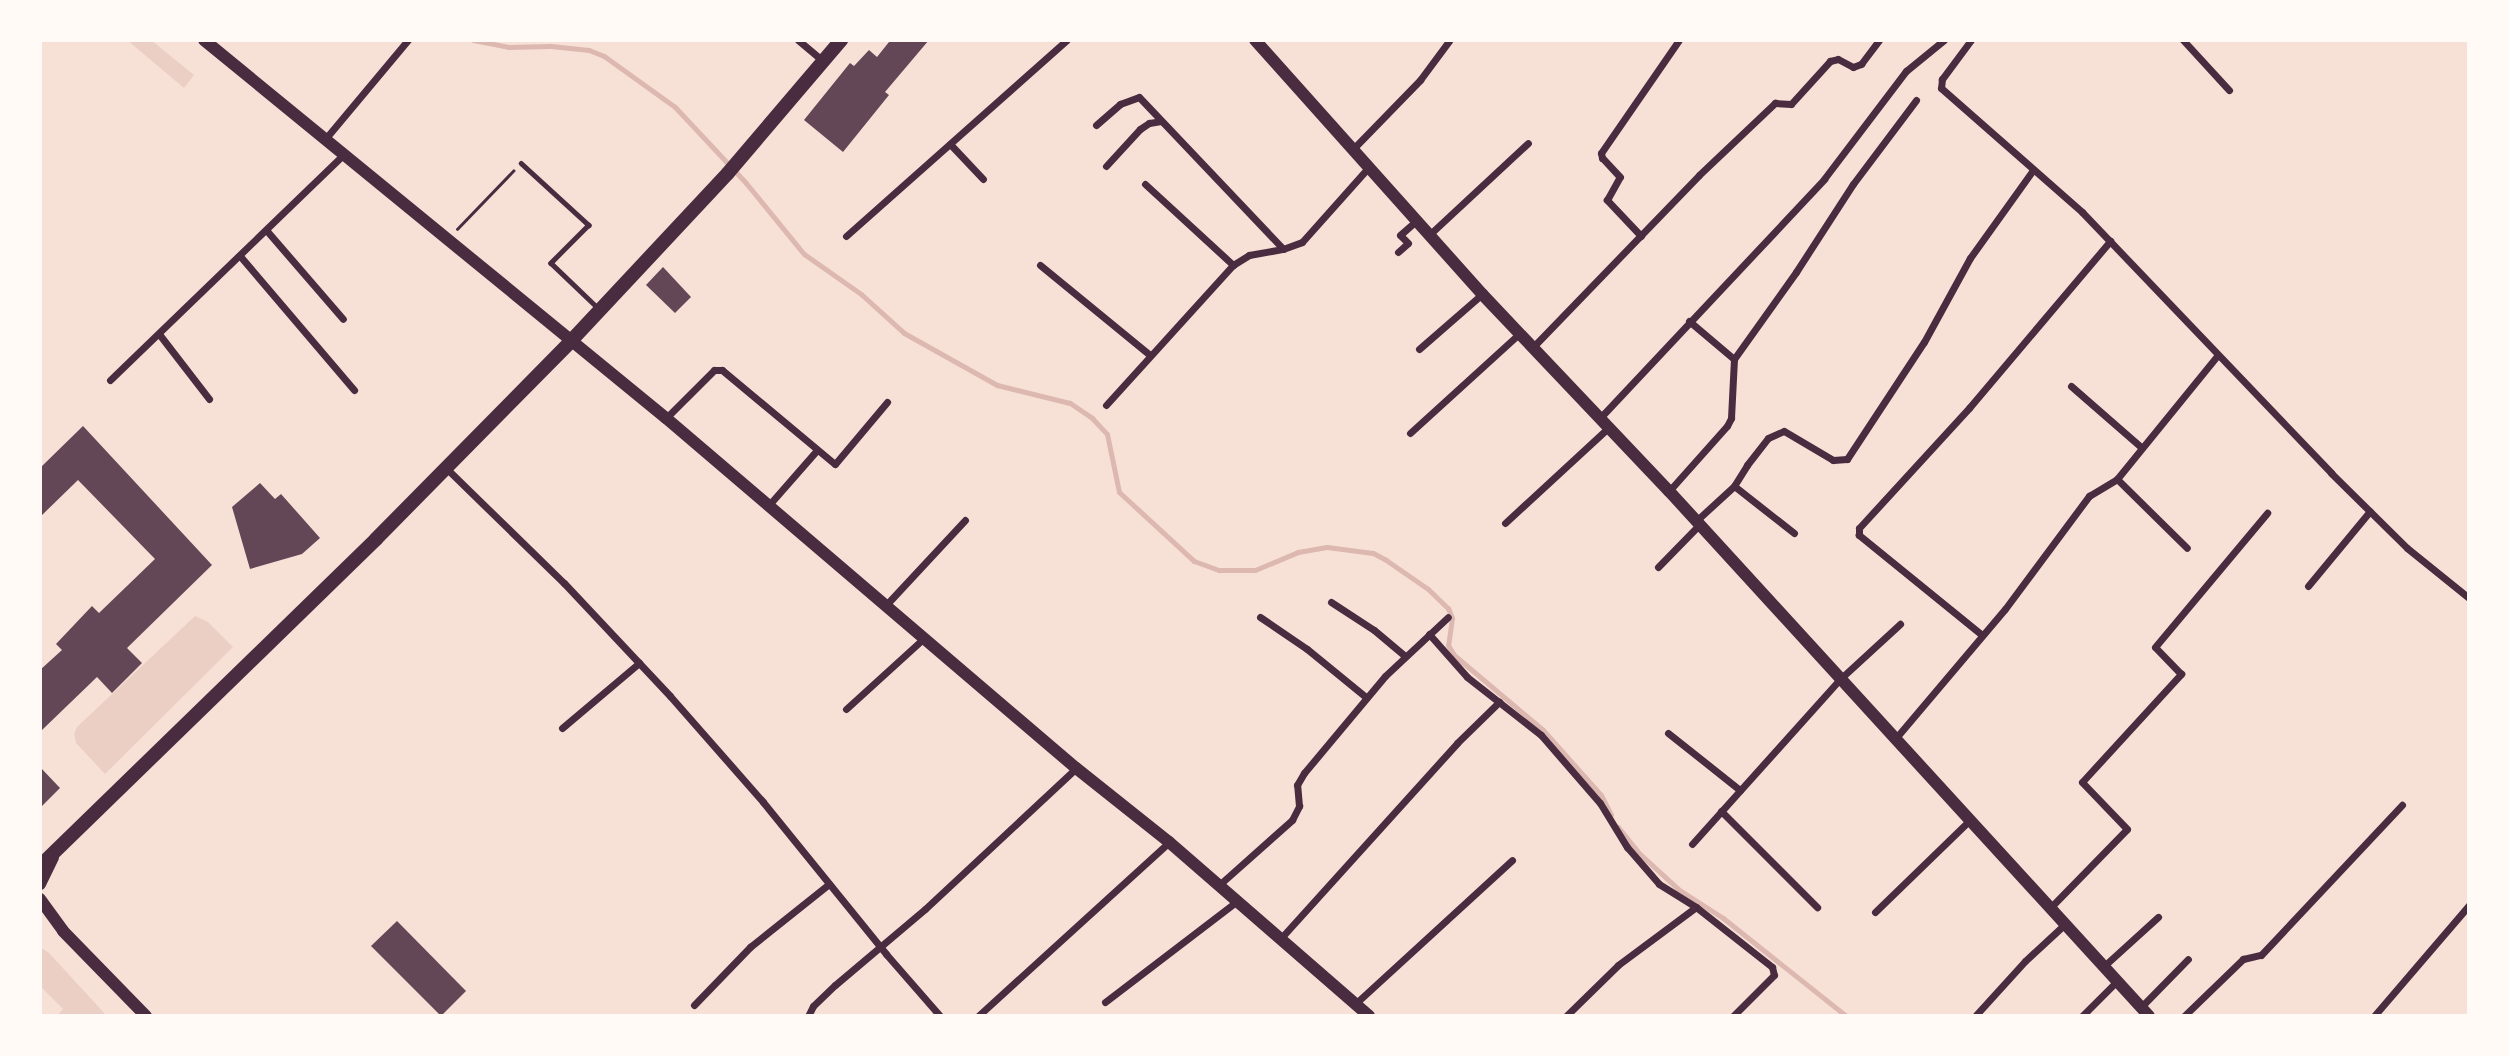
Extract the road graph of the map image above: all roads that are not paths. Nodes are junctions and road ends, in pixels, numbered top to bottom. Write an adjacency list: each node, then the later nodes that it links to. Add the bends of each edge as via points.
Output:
1 (408, 40): 18 (street)
2 (798, 40): 13 (street)
3 (841, 40): 13 (main road)
4 (1066, 40): 20 (street)
5 (1255, 40): 21 (street)
6 (1679, 40): 33 (street, via 1601,153 1620,177 1607,200)
7 (1879, 40): 33 (street, via 1861,64 1853,67 1838,59 1830,61 1791,104 1775,103)
8 (1944, 40): 43 (street, via 1906,71 1824,179)
9 (1971, 40): 26 (street, via 1942,79 1941,88)
10 (2183, 40): 14 (street)
11 (206, 41): 18 (street)
12 (1449, 41): 21 (street, via 1420,80)
13 (823, 61): 41 (main road, via 728,173)
14 (2229, 90)
15 (1916, 100): 51 (street)
16 (1161, 121): 17 (street, via 1139,97 1120,104); 24 (street, via 1140,129); 35 (street)
17 (1096, 125)
18 (326, 138): 22 (street)
19 (1528, 143): 31 (street)
20 (950, 144): 27 (street); 32 (street)
21 (1352, 150): 25 (street)
22 (344, 154): 30 (street); 46 (street)
23 (521, 163): 41 (lane, via 589,225 551,263)
24 (1106, 166)
25 (1368, 168): 29 (street); 35 (street, via 1302,242)
26 (2033, 170): 34 (street); 65 (street, via 1969,258 1924,342 1843,462 1789,432 1779,432 1768,438)
27 (983, 178)
28 (1145, 184): 39 (street)
29 (1416, 221): 31 (street); 36 (street, via 1400,234 1408,243)
30 (267, 231): 37 (street); 42 (street)
31 (1429, 235): 40 (street)
32 (846, 236)
33 (1641, 236): 47 (street)
34 (2110, 242): 50 (street); 84 (street, via 1859,528 1859,535)
35 (1283, 248): 39 (street, via 1249,254)
36 (1398, 252)
37 (240, 256): 45 (street); 54 (street)
38 (1040, 265): 49 (street)
39 (1233, 265): 49 (street)
40 (1482, 294): 44 (street); 48 (street)
41 (600, 310): 46 (main road)
42 (343, 319)
43 (1689, 321): 51 (street); 59 (street)
44 (1520, 333): 47 (street); 60 (street)
45 (159, 334): 52 (street); 55 (street)
46 (570, 342): 58 (street); 63 (main road)
47 (1533, 347): 59 (street)
48 (1419, 349)
49 (1150, 355): 57 (street)
50 (2217, 356): 61 (street); 68 (street)
51 (1734, 359): 66 (street, via 1731,418)
52 (110, 380)
53 (2071, 386): 61 (street)
54 (354, 390)
55 (209, 399)
56 (887, 402): 62 (street, via 835,464)
57 (1106, 405)
58 (666, 418): 62 (street, via 710,374 722,370); 67 (street)
59 (1603, 423): 66 (street); 71 (street)
60 (1410, 433)
61 (2141, 447): 64 (street)
62 (817, 450): 67 (street)
63 (445, 467): 87 (street); 102 (main road)
64 (2117, 479): 74 (street); 84 (street, via 2089,496)
65 (1734, 486): 72 (street); 73 (street)
66 (1669, 491): 72 (street)
67 (768, 506): 79 (street)
68 (2370, 511): 76 (street); 77 (street)
69 (2267, 513): 113 (street, via 2155,647 2181,674 2082,782 2127,829)
70 (965, 520): 79 (street)
71 (1505, 523)
72 (1697, 523): 75 (street); 88 (street)
73 (1794, 533)
74 (2188, 548)
75 (1658, 567)
76 (2308, 586)
77 (2469, 598)
78 (1331, 603): 86 (street)
79 (886, 605): 85 (street)
80 (1260, 617): 89 (street)
81 (1448, 617): 83 (street)
82 (1900, 624): 88 (street)
83 (1429, 634): 86 (street); 90 (street, via 1467,677)
84 (1982, 635): 94 (street)
85 (925, 637): 91 (street); 95 (street)
86 (1405, 656): 89 (street)
87 (639, 663): 92 (street); 106 (street)
88 (1839, 680): 94 (street); 96 (street)
89 (1367, 698): 107 (street, via 1300,778 1294,817)
90 (1499, 702): 111 (street, via 1541,735 1600,803 1659,884); 119 (street)
91 (846, 709)
92 (562, 729)
93 (1668, 733): 96 (street)
94 (1894, 740): 99 (street)
95 (1076, 768): 100 (street); 120 (street, via 925,909)
96 (1740, 790): 98 (street)
97 (2402, 805): 137 (street, via 2261,955 2243,959)
98 (1721, 811): 101 (street); 112 (street)
99 (1969, 821): 113 (street); 114 (street)
100 (1170, 842): 107 (street); 131 (street)
101 (1692, 844)
102 (57, 851): 104 (main road); 105 (street)
103 (1512, 860): 125 (street)
104 (40, 866)
105 (40, 884)
106 (829, 884): 120 (street); 126 (street, via 750,947)
107 (1219, 885): 109 (street)
108 (40, 899): 118 (street)
109 (1237, 901): 119 (street); 124 (street)
110 (2469, 905): 138 (street)
111 (1696, 907): 133 (street, via 1618,965); 134 (street, via 1775,971)
112 (1818, 907)
113 (2050, 908): 117 (street)
114 (1875, 912)
115 (2158, 917): 122 (street)
116 (40, 923): 118 (street)
117 (2065, 924): 122 (street); 135 (street)
118 (63, 931): 128 (street)
119 (1281, 938): 125 (street)
120 (879, 945): 129 (street, via 813,1006); 130 (street)
121 (2189, 959): 127 (street)
122 (2104, 966): 123 (street)
123 (2117, 981): 127 (street); 136 (street)
124 (1105, 1002)
125 (1355, 1004): 132 (street)
126 (694, 1005)
127 (2145, 1011)
128 (146, 1016)
129 (808, 1016)
130 (940, 1016)
131 (978, 1016)
132 (1369, 1016)
133 (1566, 1016)
134 (1733, 1016)
135 (1975, 1016)
136 (2082, 1016)
137 (2184, 1016)
138 (2374, 1016)

